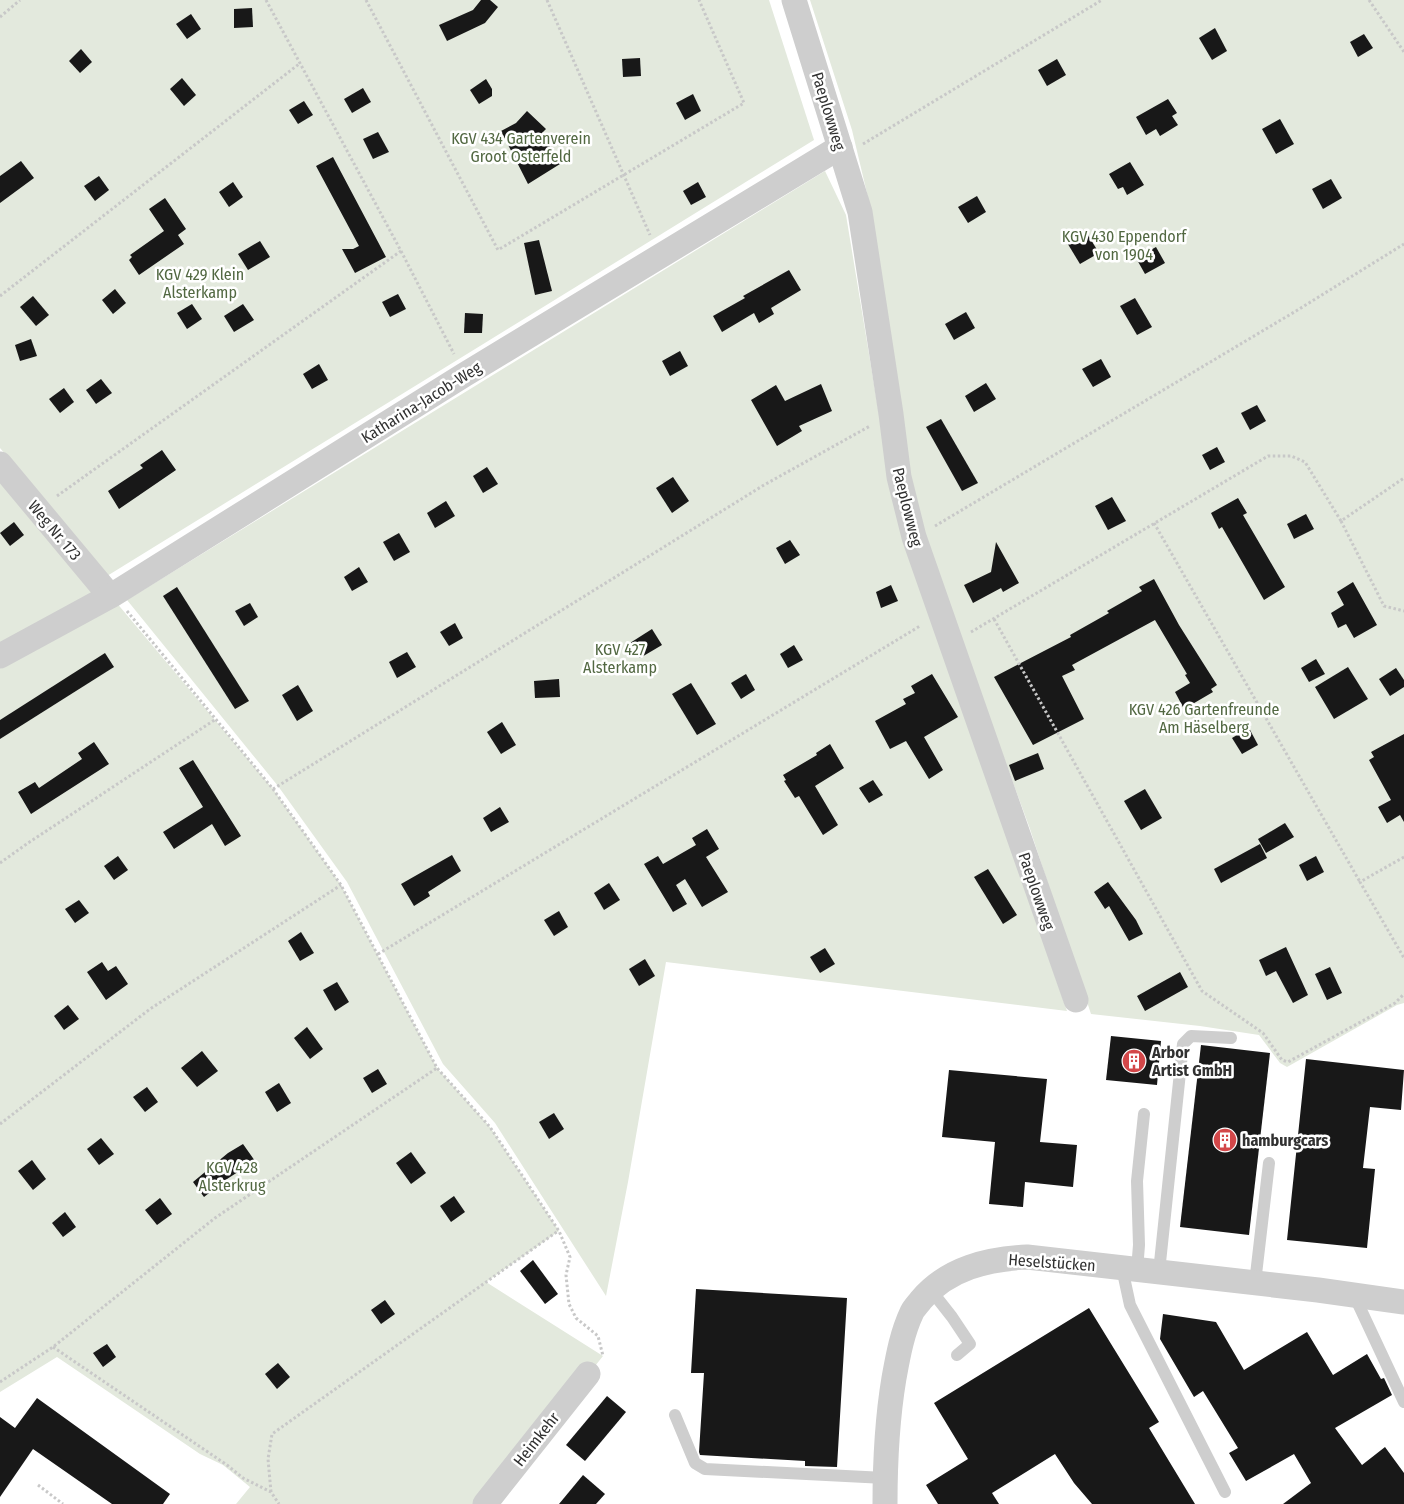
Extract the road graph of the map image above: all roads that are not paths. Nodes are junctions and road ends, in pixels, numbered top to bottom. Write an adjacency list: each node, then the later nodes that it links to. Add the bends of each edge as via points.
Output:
1 (794, 0): 2 (street, Paeplowweg)
2 (842, 151): 4 (street, Katharina-Jacob-Weg, via 464,375); 6 (street, Paeplowweg, via 860,212 899,477 914,537)
3 (0, 464): 4 (street, Weg Nr. 173)
4 (112, 595): 5 (street, Katharina-Jacob-Weg)
5 (0, 656)
6 (1076, 1000)
7 (1231, 1038): 10 (lane, via 1191,1036 1183,1044)
8 (1144, 1114): 10 (lane, via 1137,1181)
9 (1269, 1163): 11 (lane)
10 (1140, 1270): 11 (street, Heselstücken); 12 (street, Heselstücken, via 1027,1257 1002,1258 952,1274); 20 (lane, via 1130,1305)
11 (1254, 1283): 13 (street, Heselstücken)
12 (930, 1289): 15 (lane, via 970,1344); 19 (street, Heselstücken, via 913,1311 901,1343 891,1399)
13 (1354, 1295): 14 (street, Heselstücken); 17 (lane)
14 (1404, 1302)
15 (957, 1355)
16 (588, 1374): 21 (street, Heimkehr)
17 (1404, 1402)
18 (675, 1415): 19 (lane, via 695,1463 705,1469)
19 (885, 1478): 22 (street, Heselstücken)
20 (1225, 1492)
21 (485, 1504)
22 (885, 1504)

